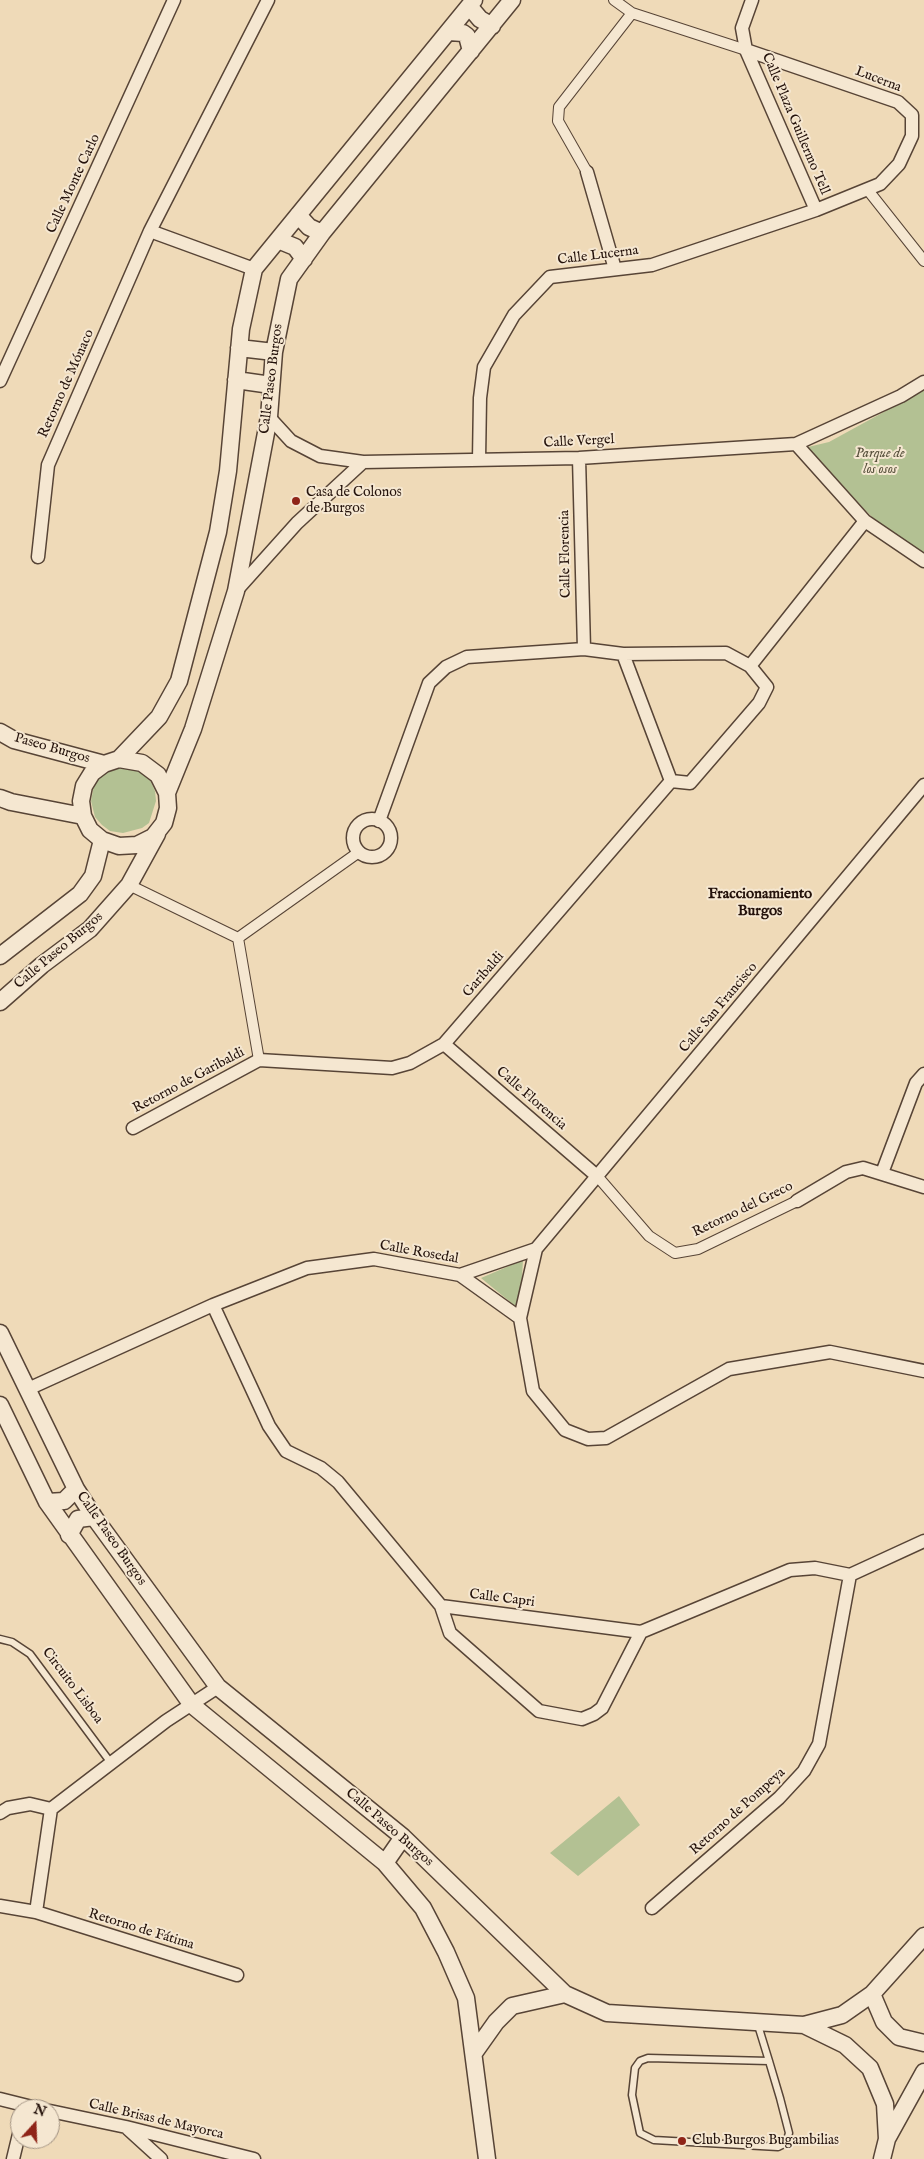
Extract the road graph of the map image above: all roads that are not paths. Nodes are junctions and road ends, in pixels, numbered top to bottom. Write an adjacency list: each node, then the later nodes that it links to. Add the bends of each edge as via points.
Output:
1 (174, 0): 26 (street, Calle Monte Carlo)
2 (268, 0): 16 (street, Retorno de Mónaco)
3 (512, 0): 8 (street, Calle Paseo Burgos)
4 (614, 0): 7 (street)
5 (752, 0): 10 (street, via 742,28)
6 (472, 3): 8 (street, via 480,19); 9 (street)
7 (632, 13): 10 (street); 12 (street, via 559,107 558,122)
8 (492, 26): 11 (street, Calle Paseo Burgos)
9 (448, 32): 11 (street, via 467,36); 15 (street)
10 (746, 50): 13 (street, Lucerna, via 898,102 912,115 912,136 899,164 880,184); 14 (street, Calle Plaza Guillermo Tell)
11 (471, 51): 17 (street, Calle Paseo Burgos)
12 (587, 172): 22 (street)
13 (866, 189): 14 (street, Lucerna); 20 (street)
14 (816, 210): 22 (street, Calle Lucerna, via 652,265)
15 (298, 215): 17 (street, via 309,227); 18 (street)
16 (150, 230): 21 (street); 35 (street, Retorno de Mónaco, via 48,465)
17 (322, 233): 19 (street, Calle Paseo Burgos)
18 (278, 240): 19 (street, via 294,247); 21 (street)
19 (304, 258): 24 (street, Calle Paseo Burgos, via 290,279)
20 (924, 261)
21 (254, 269): 23 (street)
22 (615, 269): 32 (street, Calle Lucerna, via 550,277 514,315 484,367)
23 (239, 348): 24 (street); 25 (street)
24 (274, 352): 28 (street, Calle Paseo Burgos)
25 (236, 380): 28 (street); 42 (street, via 228,471 218,532 179,682 159,716)
26 (0, 381)
27 (924, 382): 30 (street, via 902,396)
28 (271, 385): 29 (street, Calle Paseo Burgos)
29 (269, 417): 33 (street, Calle Vergel, via 292,441 320,456); 37 (street, Calle Paseo Burgos)
30 (796, 444): 31 (street, Calle Vergel); 34 (street)
31 (579, 458): 32 (street, Calle Vergel); 38 (street, Calle Florencia)
32 (479, 460): 33 (street, Calle Vergel)
33 (363, 462): 37 (street, via 297,523)
34 (865, 521): 36 (street); 40 (street)
35 (38, 556)
36 (924, 561)
37 (236, 591): 45 (street, Calle Paseo Burgos, via 193,728)
38 (584, 650): 39 (street); 48 (street, via 467,657 446,667 430,683)
39 (623, 654): 40 (street, via 726,653); 43 (street)
40 (750, 666): 43 (street, via 767,687 760,703 690,783)
41 (0, 732): 42 (street, Paseo Burgos, via 14,740)
42 (112, 762): 45 (street, via 142,763 158,775); 47 (street, via 92,773 84,786)
43 (671, 781): 56 (street, Garibaldi)
44 (924, 785): 61 (street, Calle San Francisco)
45 (167, 793): 49 (street)
46 (0, 798): 47 (street)
47 (83, 816): 50 (street, via 90,830)
48 (379, 821): 51 (street, via 366,820 356,828 352,840); 51 (street, via 385,824 391,836 388,849 377,857)
49 (164, 823): 50 (street, via 153,837 137,845 119,846); 52 (street, Calle Paseo Burgos)
50 (102, 840): 54 (street, via 93,876 80,894)
51 (358, 852): 53 (street)
52 (129, 885): 53 (street); 55 (street, Calle Paseo Burgos, via 90,929)
53 (238, 938): 57 (street)
54 (0, 956)
55 (0, 1002)
56 (444, 1044): 57 (street, Garibaldi, via 410,1063 392,1068); 61 (street, Calle Florencia)
57 (259, 1060): 59 (street, Retorno de Garibaldi)
58 (924, 1074): 60 (street, via 916,1083)
59 (132, 1128)
60 (882, 1173): 62 (street, Retorno del Greco); 63 (street, Retorno del Greco, via 863,1168 846,1172)
61 (598, 1177): 63 (street, Retorno del Greco, via 649,1236 675,1253 698,1249); 64 (street, Calle San Francisco)
62 (924, 1187)
63 (797, 1202)
64 (536, 1249): 65 (street); 67 (street, Calle San Francisco)
65 (460, 1275): 66 (street, Calle Rosedal, via 374,1258 307,1268); 67 (street, Calle Rosedal)
66 (214, 1305): 70 (street, Calle Rosedal); 78 (street, via 269,1426 286,1451 321,1468 338,1482)
67 (520, 1318): 69 (street, via 533,1391 565,1430 588,1439 606,1438 729,1369 830,1352)
68 (0, 1333): 70 (street, Calle Paseo Burgos)
69 (924, 1371)
70 (28, 1389): 72 (street, Calle Paseo Burgos)
71 (0, 1405): 73 (street, Calle Paseo Burgos)
72 (76, 1489): 73 (street, via 64,1501); 74 (street, Calle Paseo Burgos)
73 (48, 1502): 75 (street, Calle Paseo Burgos)
74 (94, 1517): 75 (street, via 78,1519); 81 (street, Calle Paseo Burgos)
75 (69, 1535): 82 (street, Calle Paseo Burgos)
76 (924, 1540): 77 (street)
77 (850, 1575): 79 (street, Calle Capri, via 815,1568 790,1570); 89 (street, Retorno de Pompeya, via 820,1744 804,1771 779,1798)
78 (441, 1606): 79 (street, Calle Capri); 79 (street, via 450,1633 539,1711 582,1719 602,1708)
79 (641, 1632)
80 (0, 1639): 83 (lane, Circuito Lisboa, via 12,1642 30,1654)
81 (218, 1687): 82 (street); 86 (street, Calle Paseo Burgos)
82 (192, 1705): 83 (street); 87 (street, Calle Paseo Burgos)
83 (111, 1763): 84 (street)
84 (51, 1809): 85 (street, via 30,1804); 90 (street)
85 (0, 1813)
86 (403, 1837): 87 (street); 93 (street, Calle Paseo Burgos)
87 (385, 1863): 98 (street, Calle Paseo Burgos, via 423,1908 446,1952 466,1998)
88 (0, 1906): 90 (street)
89 (652, 1908)
90 (36, 1912): 92 (street, Retorno de Fátima)
91 (924, 1936): 94 (street, Calle Paseo Burgos)
92 (237, 1976)
93 (565, 1994): 95 (street, Calle Paseo Burgos, via 607,2013); 98 (street, via 512,2006)
94 (872, 1994): 96 (street, Calle Paseo Burgos, via 842,2015); 97 (street, via 884,2022 899,2037)
95 (757, 2022): 96 (street, Calle Paseo Burgos); 99 (lane)
96 (804, 2025): 103 (street, via 845,2045 870,2068 885,2104)
97 (924, 2044)
98 (474, 2053): 106 (street, Calle Paseo Burgos)
99 (769, 2061): 99 (lane, via 789,2133 786,2142 778,2147 654,2140 640,2133 632,2095 635,2068 640,2061 648,2058)
100 (924, 2072): 103 (street)
101 (60, 2113): 102 (street, Calle Brisas de Mayorca)
102 (126, 2127): 104 (street); 105 (street, Calle Brisas de Mayorca)
103 (887, 2139): 107 (street)
104 (161, 2159)
105 (254, 2159)
106 (487, 2159)
107 (882, 2159)

